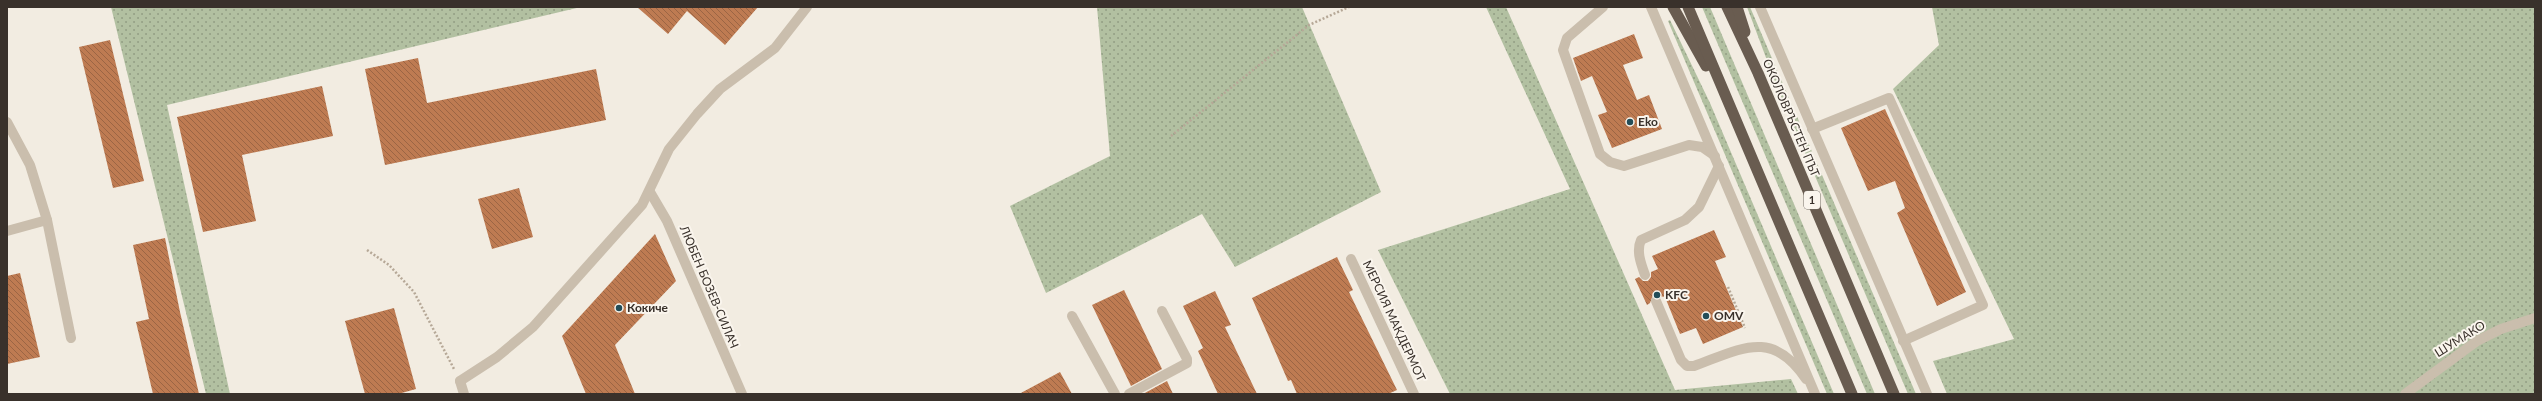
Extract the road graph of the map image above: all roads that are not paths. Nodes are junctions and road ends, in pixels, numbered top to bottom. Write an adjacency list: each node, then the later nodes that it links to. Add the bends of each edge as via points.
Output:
1 (807, 7): 15 (street, via 775,48 720,89 697,114 669,149)
2 (1603, 7): 13 (street, via 1567,38 1563,50 1600,154 1610,162 1624,166 1689,145 1702,147)
3 (1651, 7): 13 (street)
4 (1673, 7): 10 (highway)
5 (1688, 7): 10 (highway)
6 (1727, 7): 9 (highway, ОКОЛОВРЪСТЕН ПЪТ / 1)
7 (1738, 7): 9 (highway)
8 (1760, 7): 12 (street)
9 (1758, 73): 33 (highway, ОКОЛОВРЪСТЕН ПЪТ / 1)
10 (1731, 109): 32 (highway)
11 (7, 122): 16 (street, via 30,165)
12 (1812, 129): 25 (street); 25 (street, via 1889,98 1983,305)
13 (1715, 156): 14 (street)
14 (1719, 166): 19 (street, via 1700,207 1685,220 1641,240 1640,263); 26 (street)
15 (650, 192): 27 (street, via 634,214 533,327 497,357 460,381); 28 (street, ЛЮБЕН БОЗЕВ-СИЛАЧ, via 667,221)
16 (47, 220): 17 (street); 24 (street)
17 (7, 231)
18 (1351, 259): 31 (street, МЕРСИЯ МАКДЕРМОТ)
19 (1645, 275)
20 (1656, 301): 26 (street, via 1681,360 1687,366 1694,366 1747,347 1761,346 1787,357 1800,370)
21 (1162, 311): 30 (street, via 1187,363)
22 (1072, 316): 29 (street)
23 (2535, 318): 35 (street, ШУМАКО, via 2477,340)
24 (71, 338)
25 (1903, 340): 34 (street)
26 (1815, 393)
27 (464, 394)
28 (742, 394)
29 (1115, 394)
30 (1129, 394)
31 (1414, 394)
32 (1852, 394)
33 (1894, 394)
34 (1926, 394)
35 (2405, 394)

